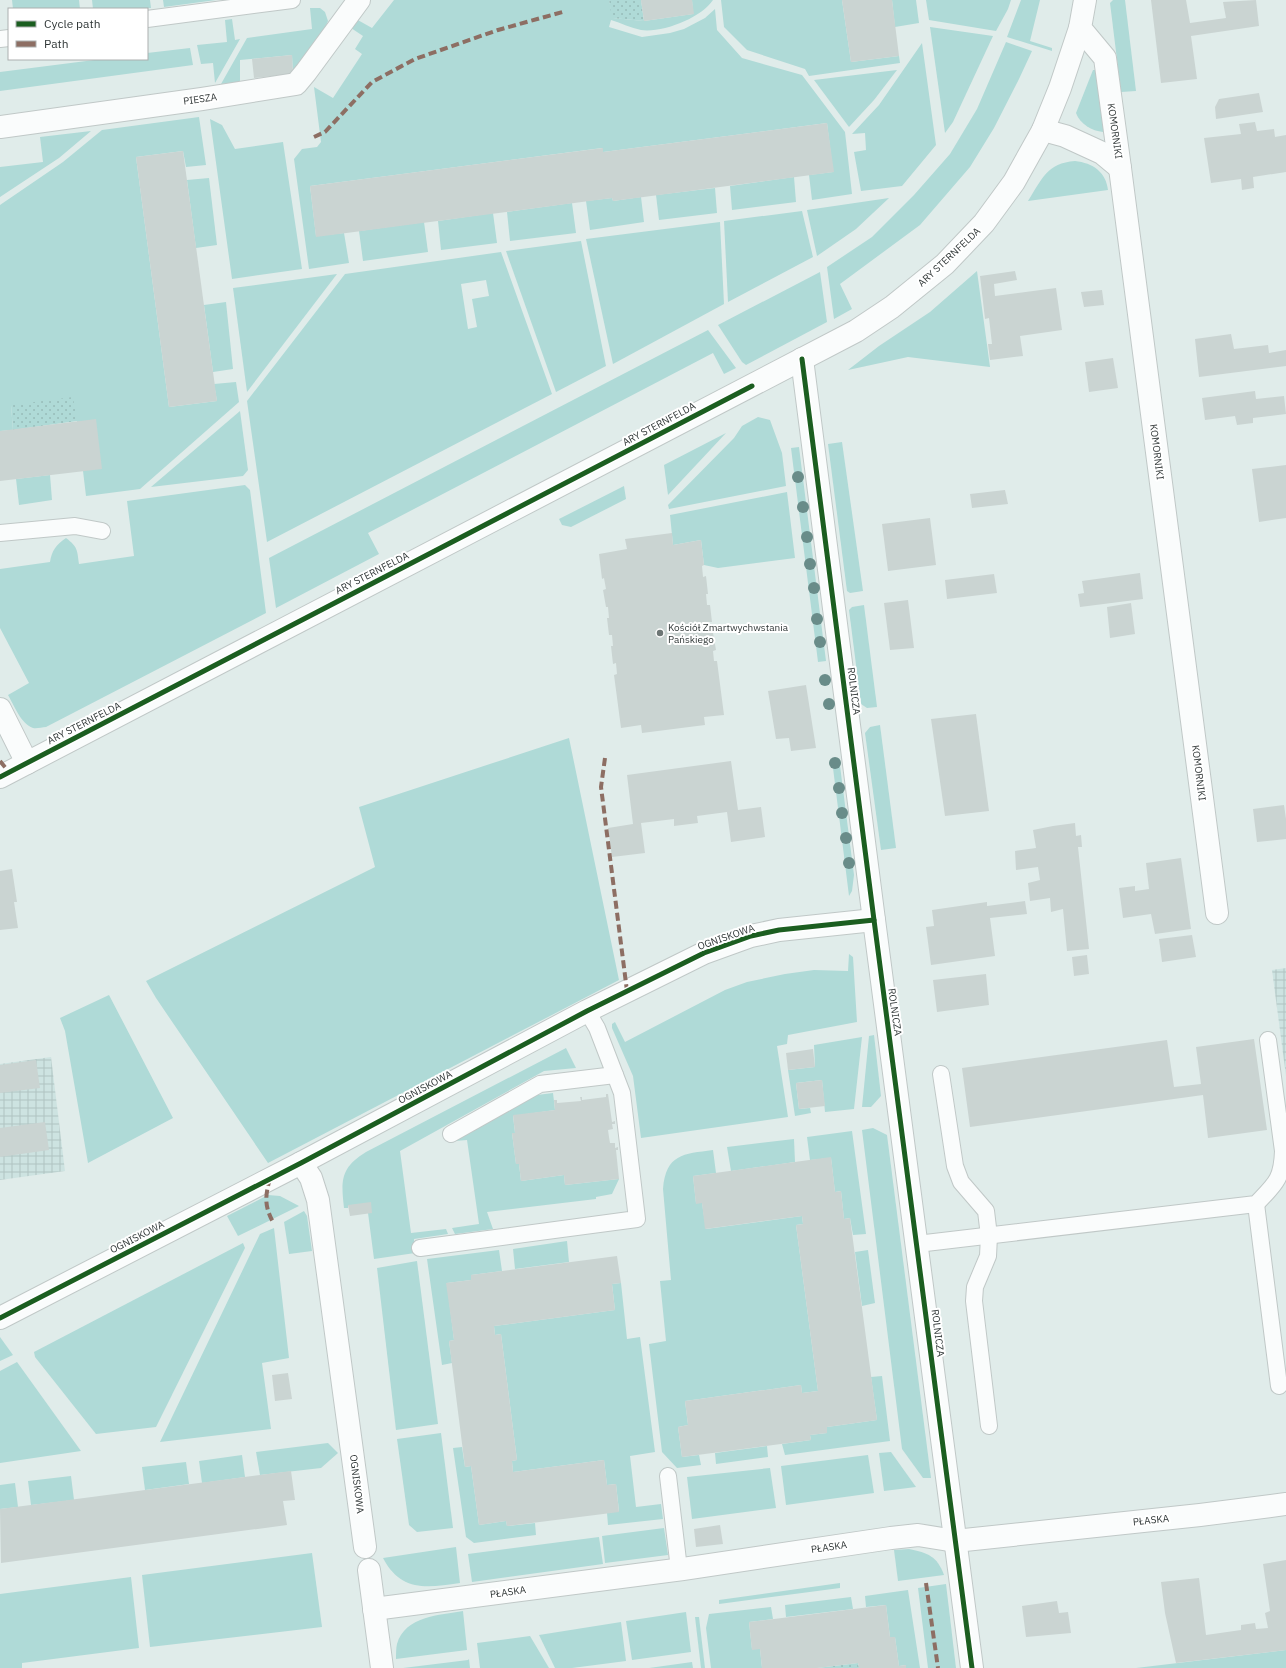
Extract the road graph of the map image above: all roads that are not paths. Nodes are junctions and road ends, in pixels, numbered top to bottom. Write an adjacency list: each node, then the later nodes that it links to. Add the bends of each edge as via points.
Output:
1 (292, 0): 4 (lane)
2 (359, 0): 6 (street, PIESZA, via 296,84)
3 (1085, 0): 5 (street)
4 (148, 19)
5 (1080, 28): 7 (street, ARY STERNFELDA); 8 (street, KOMORNIKI, via 1105,58)
6 (0, 127)
7 (1043, 130): 8 (street, via 1095,149); 9 (street, ARY STERNFELDA, via 1014,182 984,223 945,264 892,308 856,331)
8 (1120, 168): 15 (street, KOMORNIKI)
9 (802, 359): 13 (street, ARY STERNFELDA); 16 (street, ROLNICZA)
10 (102, 531): 11 (lane, via 75,526)
11 (0, 533)
12 (0, 709): 13 (street)
13 (27, 762): 14 (street, ARY STERNFELDA)
14 (0, 777)
15 (1217, 912)
16 (874, 920): 17 (street, OGNISKOWA, via 779,930 751,936 704,953); 25 (street, ROLNICZA)
17 (587, 1011): 20 (lane, via 597,1028); 22 (street, OGNISKOWA)
18 (1268, 1040): 23 (lane, via 1283,1151 1282,1168 1276,1183)
19 (941, 1074): 24 (lane, via 955,1166 961,1182 986,1211)
20 (615, 1075): 21 (lane, via 540,1084); 26 (lane, via 622,1093 637,1219)
21 (450, 1134)
22 (301, 1163): 27 (street, OGNISKOWA); 33 (street, OGNISKOWA, via 311,1178 318,1200)
23 (1256, 1204): 24 (lane); 28 (lane)
24 (989, 1236): 25 (lane); 29 (lane, via 988,1256 975,1287 974,1301)
25 (917, 1244): 32 (street, ROLNICZA)
26 (420, 1248)
27 (0, 1318)
28 (1279, 1386)
29 (989, 1426)
30 (668, 1476): 34 (lane)
31 (1286, 1504): 32 (street, PŁASKA)
32 (955, 1541): 34 (street, PŁASKA, via 918,1535); 38 (street, ROLNICZA)
33 (365, 1547)
34 (679, 1569): 36 (street, PŁASKA)
35 (369, 1570): 36 (street)
36 (374, 1609): 37 (street)
37 (382, 1668)
38 (972, 1668)

